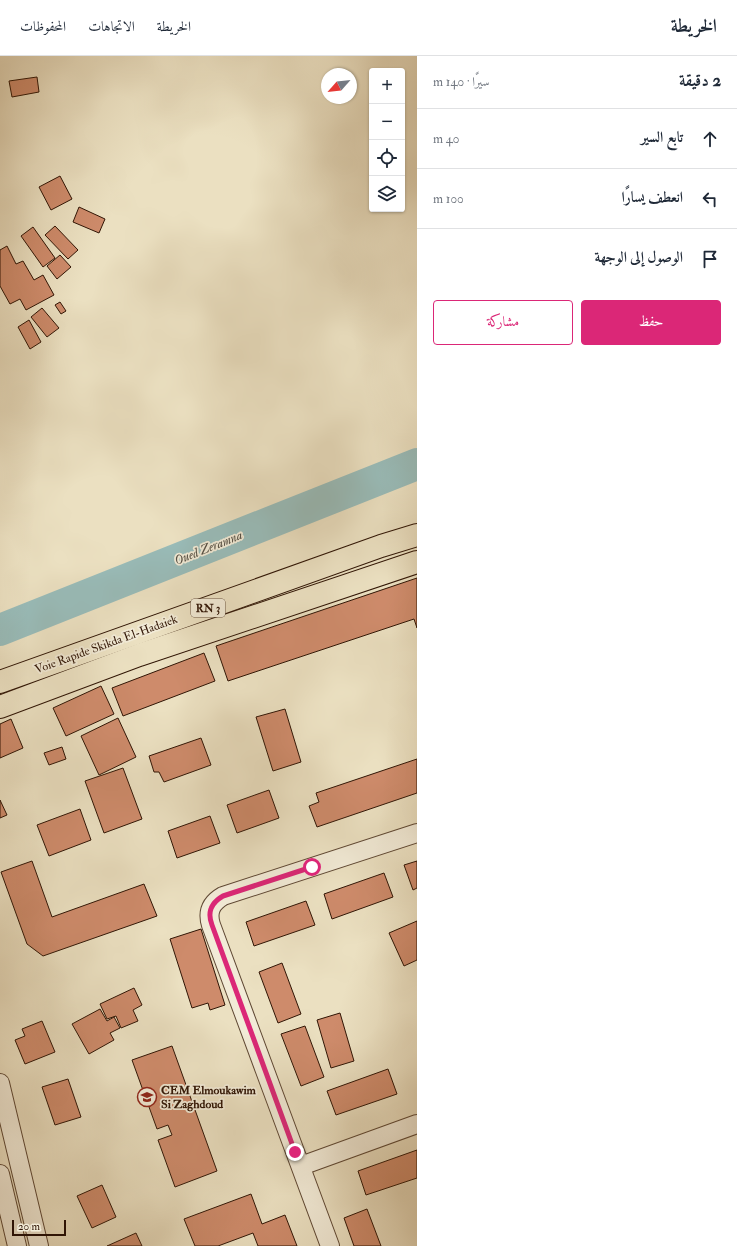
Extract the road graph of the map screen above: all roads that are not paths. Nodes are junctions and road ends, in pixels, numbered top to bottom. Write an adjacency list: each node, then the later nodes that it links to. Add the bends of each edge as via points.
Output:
1 (417, 535): 3 (highway, Voie Rapide Skikda El-Hadaiek / RN 3)
2 (417, 562): 4 (highway, Voie Rapide Skikda El-Hadaiek / RN 3, via 139,655)
3 (0, 682)
4 (0, 707)
5 (417, 833): 8 (street, via 223,896 216,900 210,912 212,925)
6 (0, 1083): 12 (street)
7 (417, 1124): 8 (street)
8 (301, 1166): 13 (street)
9 (0, 1174): 10 (street)
10 (3, 1202): 11 (street)
11 (17, 1246)
12 (39, 1246)
13 (330, 1246)

